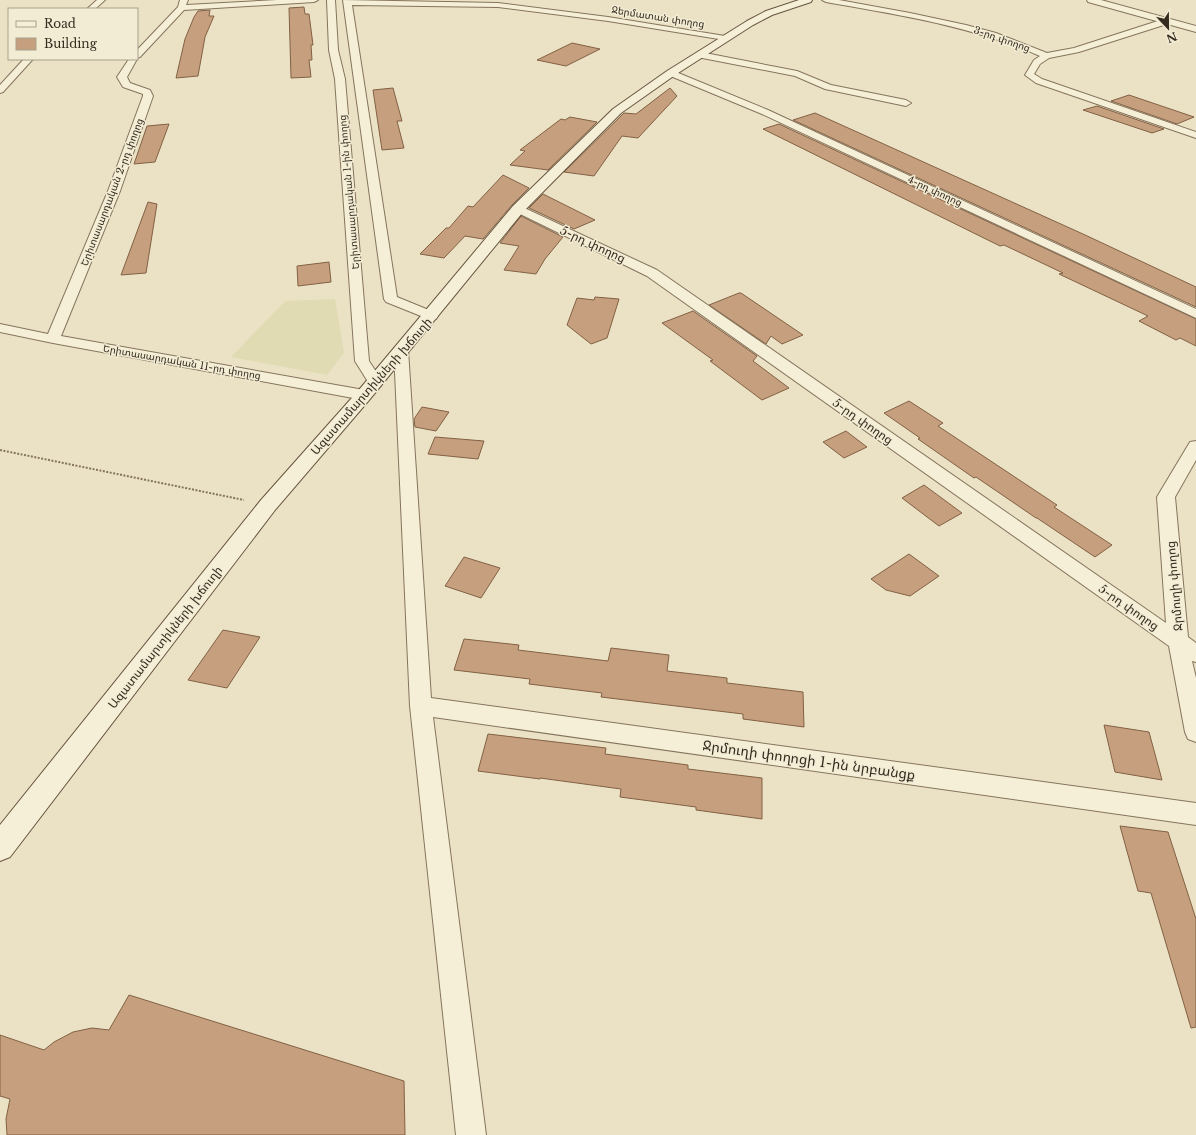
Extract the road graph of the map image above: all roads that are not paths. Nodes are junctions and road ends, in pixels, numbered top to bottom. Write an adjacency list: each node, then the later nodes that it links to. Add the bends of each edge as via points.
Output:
1 (100, 0): 11 (street)
2 (314, 0): 9 (street)
3 (331, 0): 30 (street, Երիտասարդական 1-ին փողոց, via 332,40 335,66 340,79 362,361)
4 (510, 0): 10 (street)
5 (808, 0): 14 (main road, Ազատամարտիկների խճուղի, via 769,13)
6 (826, 0): 17 (street, 3-րդ փողոց, via 976,29 1023,44)
7 (1092, 0): 12 (main road)
8 (348, 2): 10 (street, Ջերմատան փողոց); 26 (street, via 391,300)
9 (183, 4): 15 (street)
10 (498, 5): 14 (street, Ջերմատան փողոց)
11 (92, 8)
12 (1167, 21): 13 (main road); 17 (street, via 1076,50)
13 (1196, 29)
14 (725, 38): 16 (main road, Ազատամարտիկների խճուղի)
15 (138, 54)
16 (700, 55): 20 (main road, Ազատամարտիկների խճուղի); 22 (street, via 797,74 828,87)
17 (1046, 56): 23 (street, 3-րդ փողոց, via 1033,68 1029,75 1033,78)
18 (28, 60): 21 (street)
19 (132, 60): 28 (street, Երիտասարդական 2-րդ փողոց, via 122,77 126,84 147,92 148,96 114,191)
20 (671, 73): 24 (main road, Ազատամարտիկների խճուղի, via 617,111); 25 (street, 4-րդ փողոց, via 765,112)
21 (0, 90)
22 (906, 103)
23 (1196, 135)
24 (518, 209): 26 (main road, Ազատամարտիկների խճուղի); 32 (street, 5-րդ փողոց, via 652,273)
25 (1196, 314)
26 (431, 316): 29 (main road, Ազատամարտիկների խճուղի)
27 (0, 328): 28 (street, Երիտասարդական 11-րդ փողոց)
28 (53, 339): 30 (street, Երիտասարդական 11-րդ փողոց)
29 (401, 350): 30 (main road, Ազատամարտիկների խճուղի); 34 (street)
30 (369, 389): 37 (main road, Ազատամարտիկների խճուղի, via 268,504)
31 (1196, 446): 32 (street, Ջրմուղի փողոց, via 1166,497)
32 (1178, 641): 33 (street, 5-րդ փողոց); 35 (street, Ջրմուղի փողոց)
33 (1196, 654)
34 (421, 706): 36 (street, Ջրմուղի փողոցի 1-ին նրբանցք); 38 (street)
35 (1196, 732)
36 (1196, 814)
37 (0, 848)
38 (471, 1135)

